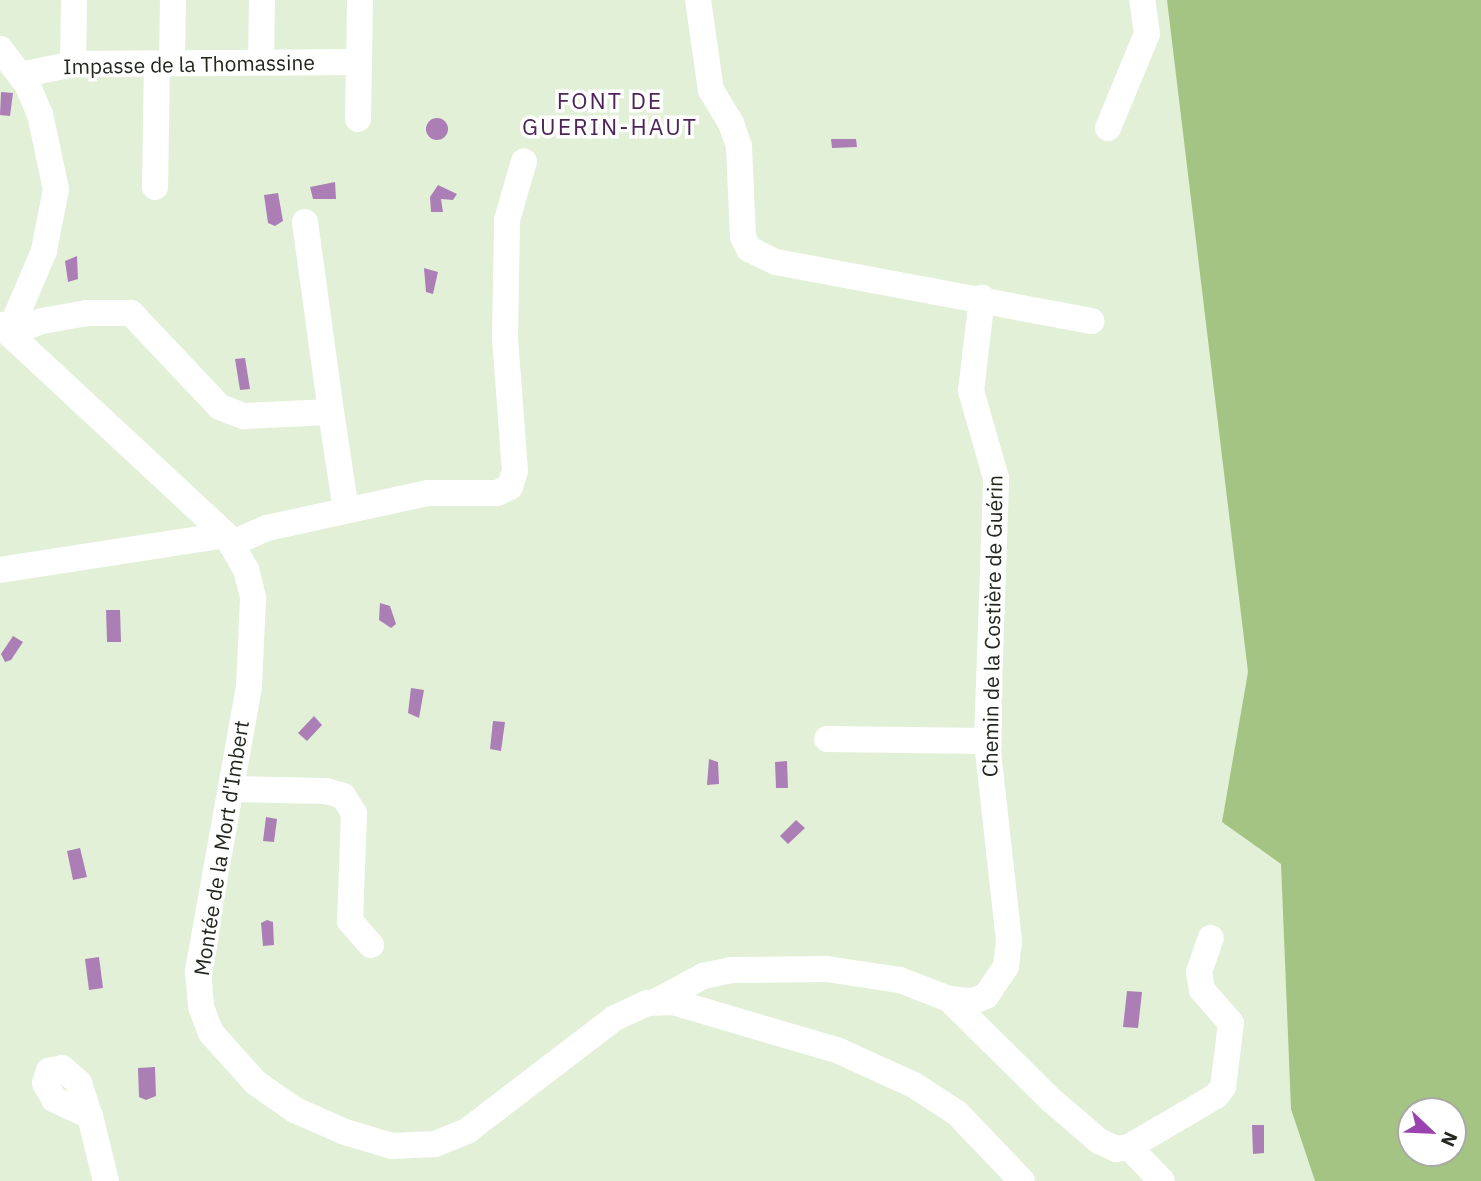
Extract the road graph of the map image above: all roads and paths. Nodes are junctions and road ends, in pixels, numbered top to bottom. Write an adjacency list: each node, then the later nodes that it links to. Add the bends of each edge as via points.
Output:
1 (74, 0): 11 (street)
2 (173, 0): 10 (street)
3 (262, 0): 8 (street)
4 (360, 0): 9 (street)
5 (698, 0): 18 (street, via 711,90 739,146 743,237 749,249 776,262)
6 (1142, 0): 14 (street, via 1147,34)
7 (0, 48): 12 (street)
8 (261, 62): 9 (street, Impasse de la Thomassine); 10 (street, Impasse de la Thomassine)
9 (359, 62): 13 (street)
10 (165, 63): 11 (street, Impasse de la Thomassine); 16 (street)
11 (73, 64): 12 (street, Impasse de la Thomassine)
12 (21, 75): 19 (street, via 40,114 56,189)
13 (358, 120)
14 (1108, 128)
15 (524, 161): 23 (street, via 507,220 505,338 515,471 510,487 497,493 440,491)
16 (155, 187)
17 (305, 222): 22 (street)
18 (982, 298): 20 (street); 27 (street, Chemin de la Costière de Guérin, via 971,391 996,478)
19 (32, 315): 21 (street); 22 (street, via 131,313 220,407 253,416)
20 (1092, 321)
21 (5, 329): 24 (street, Montée de la Mort d'Imbert)
22 (331, 412): 23 (street)
23 (345, 510): 24 (street)
24 (230, 539): 25 (street); 28 (street, Montée de la Mort d'Imbert, via 251,584 253,613 248,687)
25 (0, 570)
26 (828, 739): 27 (street)
27 (987, 741): 31 (street, Chemin de la Costière de Guérin, via 995,841 1008,920 1006,965 980,1000)
28 (231, 789): 30 (street, via 326,791 344,796 354,813 349,921); 32 (street, Montée de la Mort d'Imbert, via 198,971 201,1007 211,1033 234,1063 295,1110 392,1146 452,1139 577,1043 615,1018)
29 (1211, 938): 34 (street, via 1202,955 1200,983 1231,1023 1226,1078 1216,1096)
30 (371, 945)
31 (949, 999): 32 (street, Montée de la Mort d'Imbert, via 900,980 827,968 718,972); 34 (street, via 1008,1061 1099,1141 1116,1149)
32 (655, 1002): 36 (street, via 702,1010 882,1069 945,1103)
33 (90, 1116): 35 (street)
34 (1129, 1147): 37 (street)
35 (107, 1181)
36 (1022, 1181)
37 (1162, 1181)

